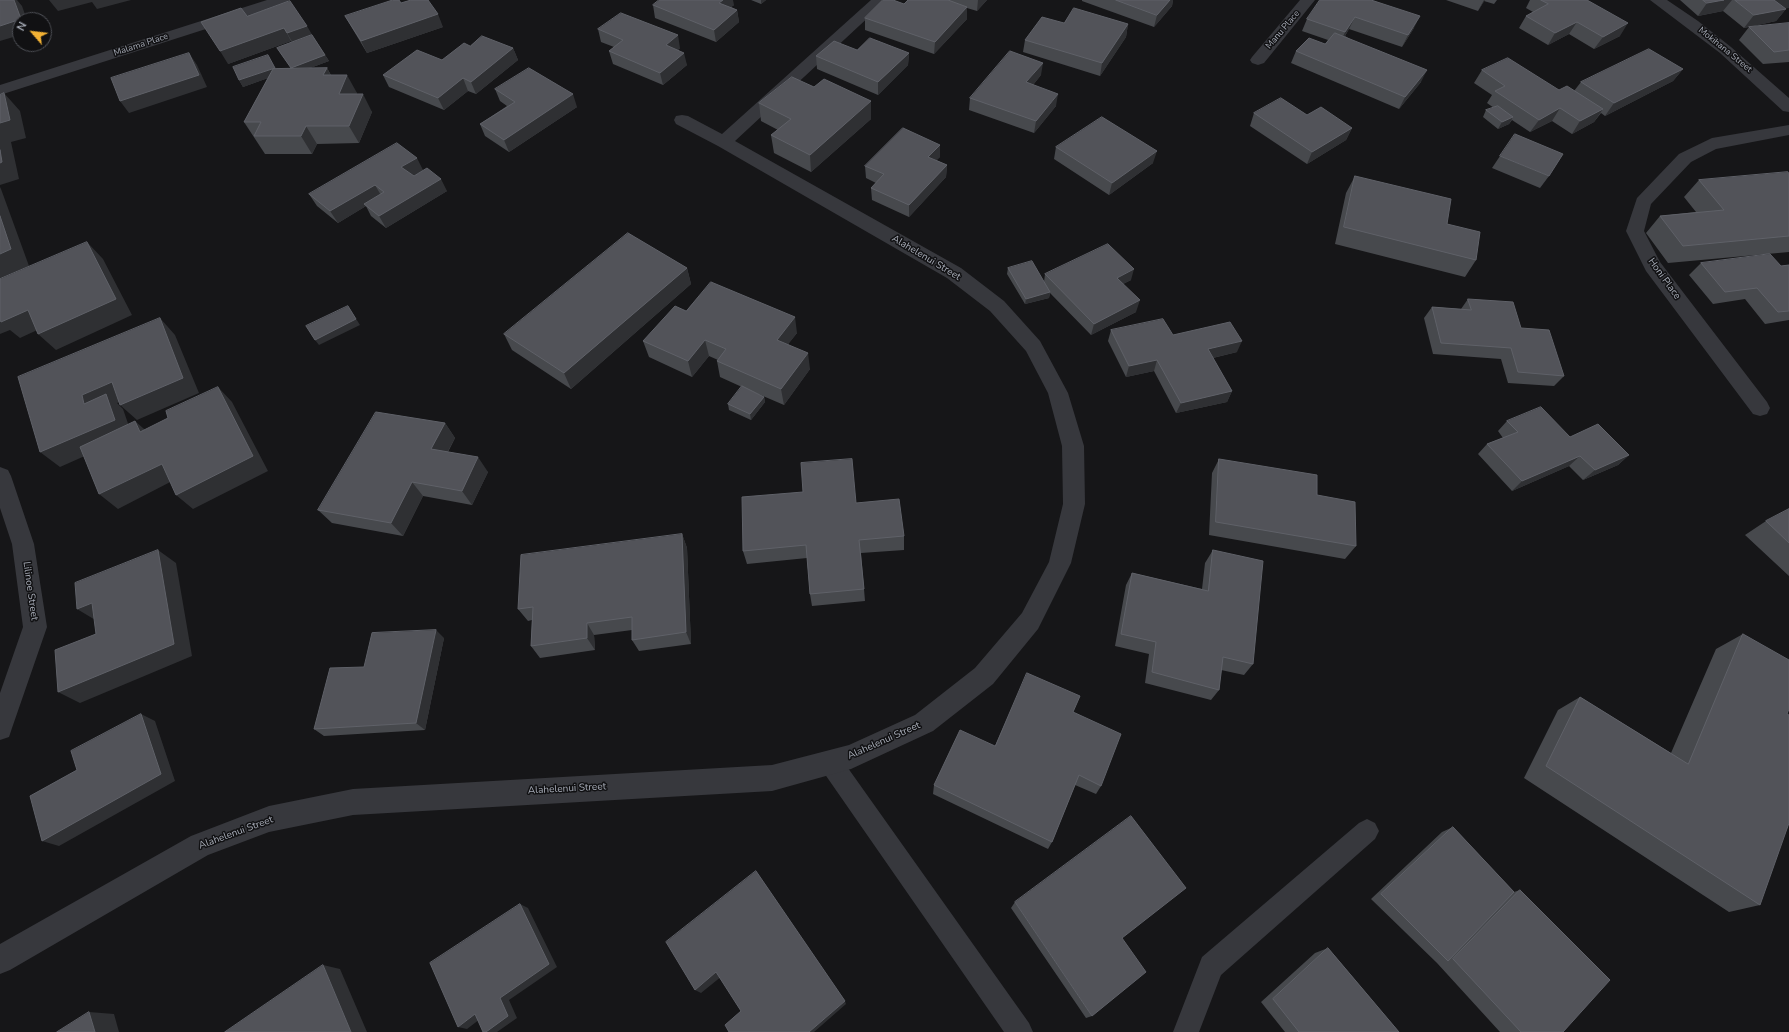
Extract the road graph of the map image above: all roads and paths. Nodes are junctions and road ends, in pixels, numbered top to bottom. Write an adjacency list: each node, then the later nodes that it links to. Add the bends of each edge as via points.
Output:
1 (282, 0): 6 (street, Malama Place)
2 (880, 0): 10 (street)
3 (1308, 0): 5 (street, Manu Place)
4 (1657, 0): 7 (street, Mokihana Street, via 1740,60)
5 (1258, 60)
6 (0, 90)
7 (1789, 107)
8 (682, 120): 10 (street, Alahelenui Street)
9 (1789, 130): 11 (street, Honi Place, via 1712,144 1685,158 1643,202 1635,231 1653,266)
10 (724, 142): 14 (street, Alahelenui Street, via 954,273 997,306 1033,346 1058,393 1073,446 1074,504 1060,563 1030,621 984,676 924,723 851,757)
11 (1760, 408)
12 (0, 476): 13 (street, Lilinoe Street, via 23,544 35,627)
13 (0, 728)
14 (830, 762): 16 (street, Alahelenui Street, via 772,778 353,802 269,819 200,845); 17 (lane)
15 (1367, 831): 18 (lane, via 1211,966)
16 (0, 960)
17 (1020, 1032)
18 (1186, 1032)

